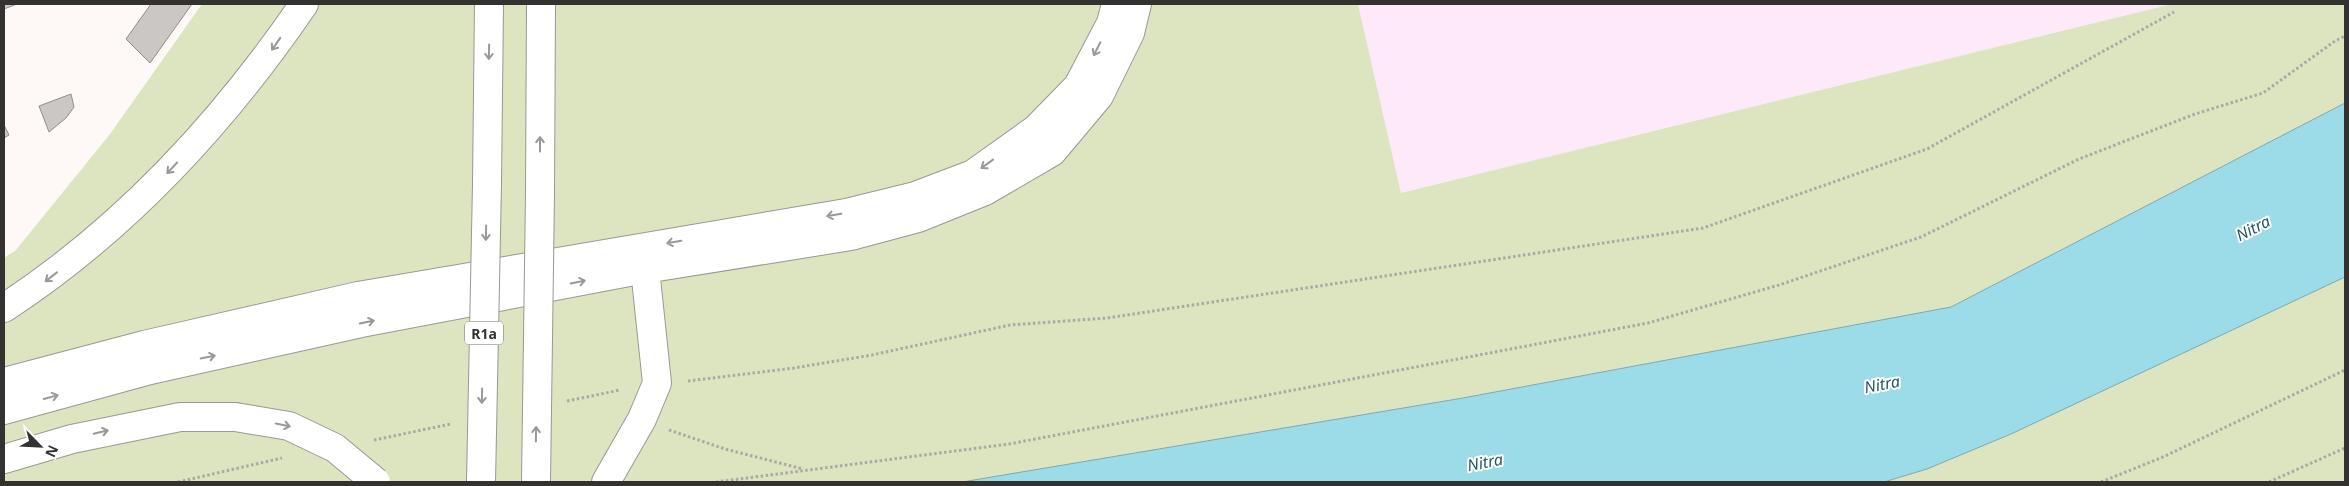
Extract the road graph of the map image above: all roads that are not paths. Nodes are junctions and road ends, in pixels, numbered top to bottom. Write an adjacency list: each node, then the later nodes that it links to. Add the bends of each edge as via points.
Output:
1 (304, 4): 7 (main road, one-way to 7, via 226,109 171,170 110,230 44,282)
2 (489, 4): 12 (main road, R1a, one-way to 12, bridge)
3 (541, 4): 13 (main road, one-way to 3, bridge)
4 (1116, 4): 8 (main road, one-way to 8, via 1111,23 1078,86 1036,129 973,174 915,196 837,215 358,296 144,345)
5 (1137, 4): 6 (main road, via 1130,33 1099,96 1052,152 985,192 918,218 851,236)
6 (645, 269): 9 (main road, one-way to 6, via 150,370 313,334); 14 (main road, via 657,383 642,419)
7 (4, 308)
8 (4, 382)
9 (4, 410)
10 (4, 459): 11 (main road, one-way to 11, bridge, via 72,439 180,416 236,417 289,426 335,448)
11 (376, 482)
12 (481, 482)
13 (536, 482)
14 (606, 482)

